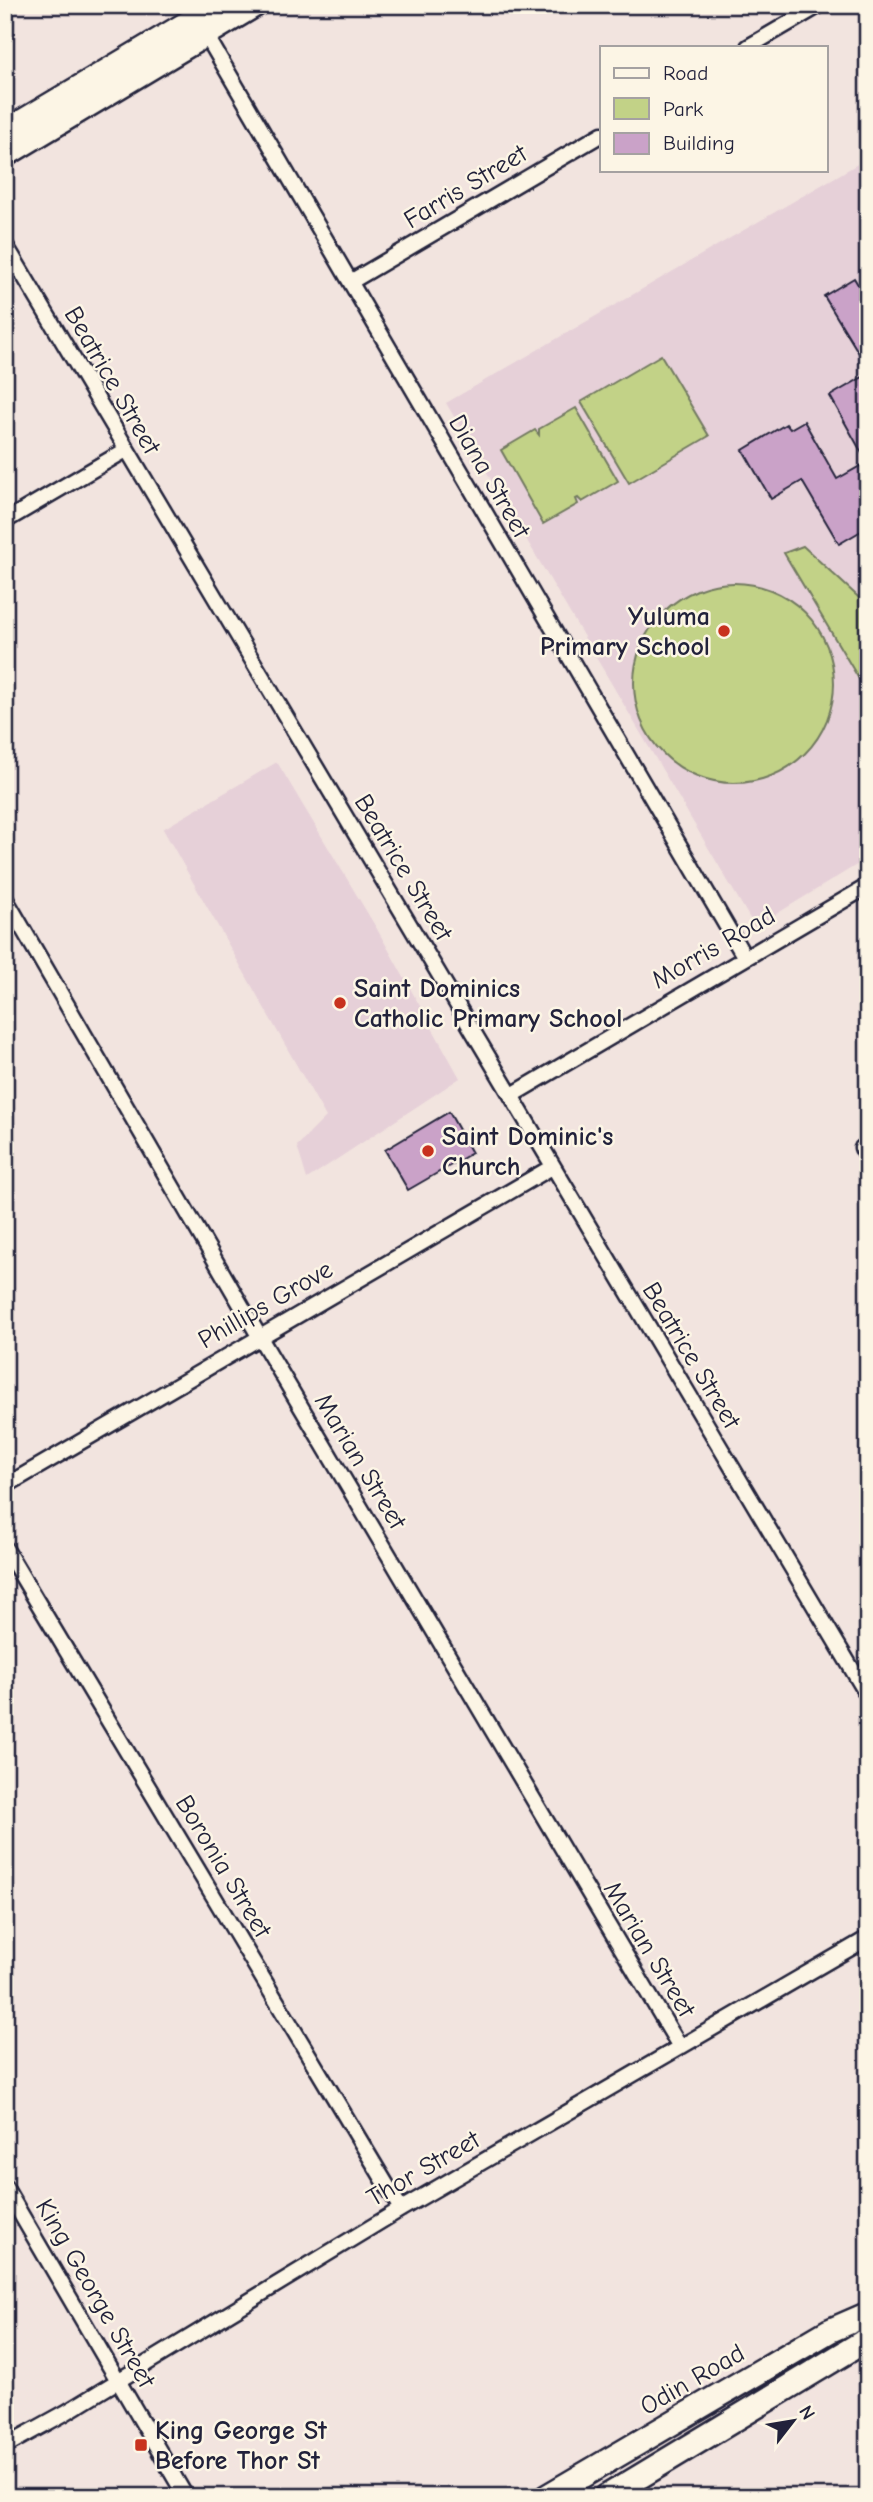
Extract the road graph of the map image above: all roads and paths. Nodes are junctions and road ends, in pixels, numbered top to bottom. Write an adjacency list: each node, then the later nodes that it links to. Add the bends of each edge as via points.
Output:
1 (218, 5): 4 (main road)
2 (255, 5): 4 (main road)
3 (820, 5): 5 (street)
4 (201, 27): 6 (main road); 8 (main road); 10 (street, Diana Street)
5 (750, 46)
6 (5, 132)
7 (600, 135): 10 (street, Farris Street)
8 (5, 155)
9 (5, 244): 11 (street, Beatrice Street)
10 (352, 281): 15 (street, Diana Street, via 454,464)
11 (125, 450): 12 (street); 16 (street, Beatrice Street)
12 (5, 521)
13 (868, 886): 15 (street, Morris Road)
14 (5, 898): 18 (street, Marian Street)
15 (744, 956): 16 (street, Morris Road)
16 (512, 1095): 17 (street, Beatrice Street)
17 (552, 1167): 18 (street, Phillips Grove); 21 (street, Beatrice Street)
18 (259, 1336): 19 (street, Phillips Grove); 23 (street, Marian Street)
19 (5, 1486)
20 (5, 1548): 25 (street, Boronia Street)
21 (868, 1696)
22 (868, 1938): 23 (street, Thor Street)
23 (680, 2047): 25 (street, Thor Street)
24 (5, 2187): 28 (street, King George Street)
25 (401, 2209): 28 (street, Thor Street)
26 (868, 2314): 31 (main road, Odin Road, via 829,2331)
27 (868, 2339): 32 (main road)
28 (118, 2380): 29 (street, Thor Street); 30 (street, King George Street)
29 (5, 2446)
30 (187, 2497)
31 (546, 2497)
32 (606, 2497)

